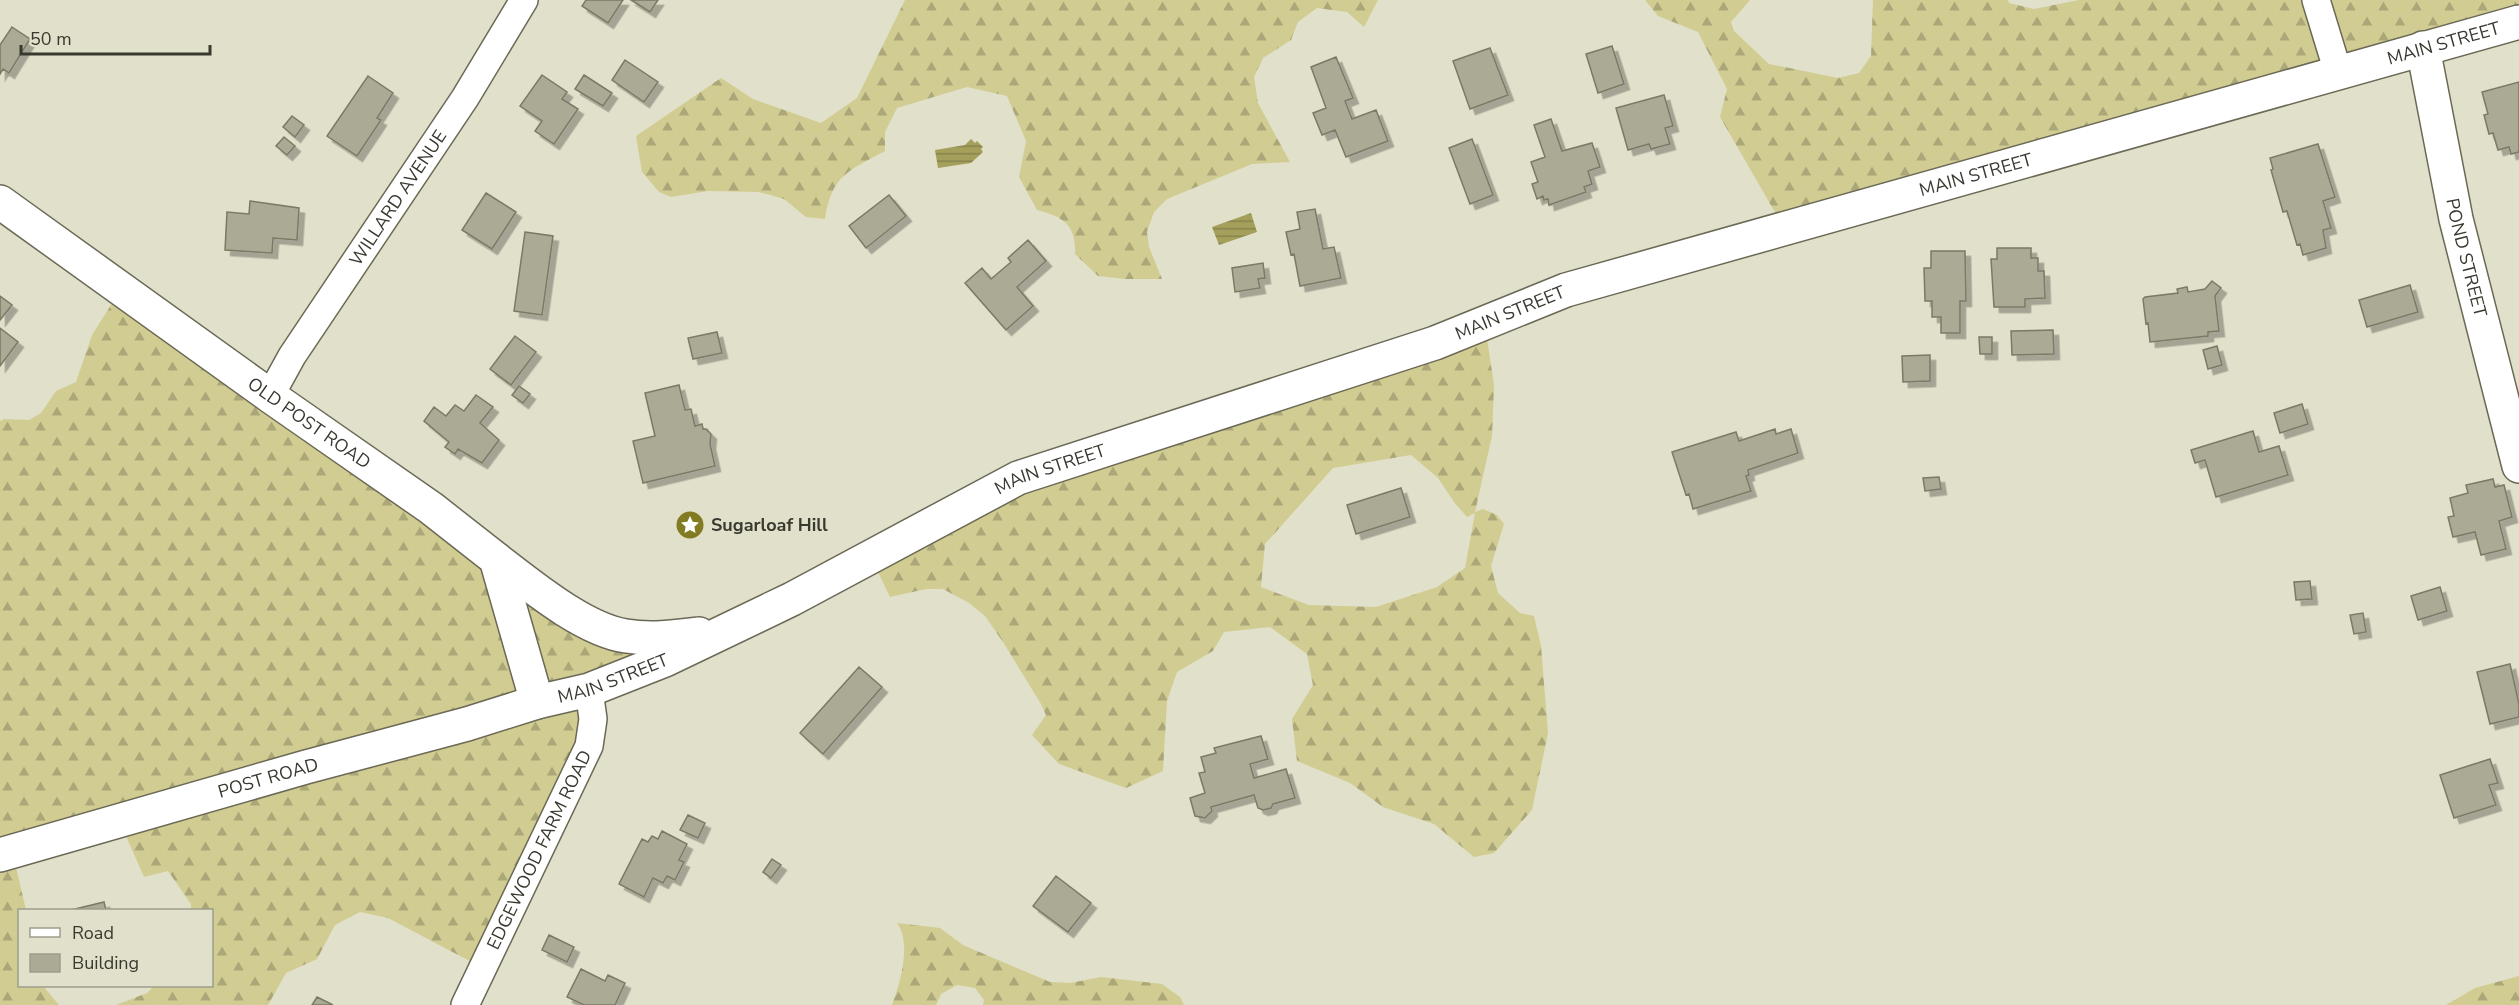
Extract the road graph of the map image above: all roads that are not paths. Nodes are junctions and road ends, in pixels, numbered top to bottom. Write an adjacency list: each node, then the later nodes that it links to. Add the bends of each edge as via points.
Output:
1 (524, 0): 7 (street, WILLARD AVENUE, via 465,98 292,356)
2 (2316, 0): 5 (street)
3 (2519, 22): 4 (main road, MAIN STREET)
4 (2423, 48): 5 (main road, MAIN STREET); 8 (main road, POND STREET, via 2456,219)
5 (2338, 72): 10 (main road, MAIN STREET, via 1566,290 1435,343 1078,457 1018,478 792,599)
6 (0, 202): 7 (main road, OLD POST ROAD)
7 (270, 396): 9 (main road, OLD POST ROAD, via 431,508)
8 (2519, 466)
9 (496, 559): 10 (main road, OLD POST ROAD, via 585,622 624,636 660,639); 12 (main road)
10 (724, 631): 11 (main road, MAIN STREET)
11 (589, 690): 12 (main road, MAIN STREET); 14 (street, EDGEWOOD FARM ROAD, via 593,719 589,746)
12 (537, 702): 13 (main road, POST ROAD)
13 (0, 855)
14 (465, 1005)

